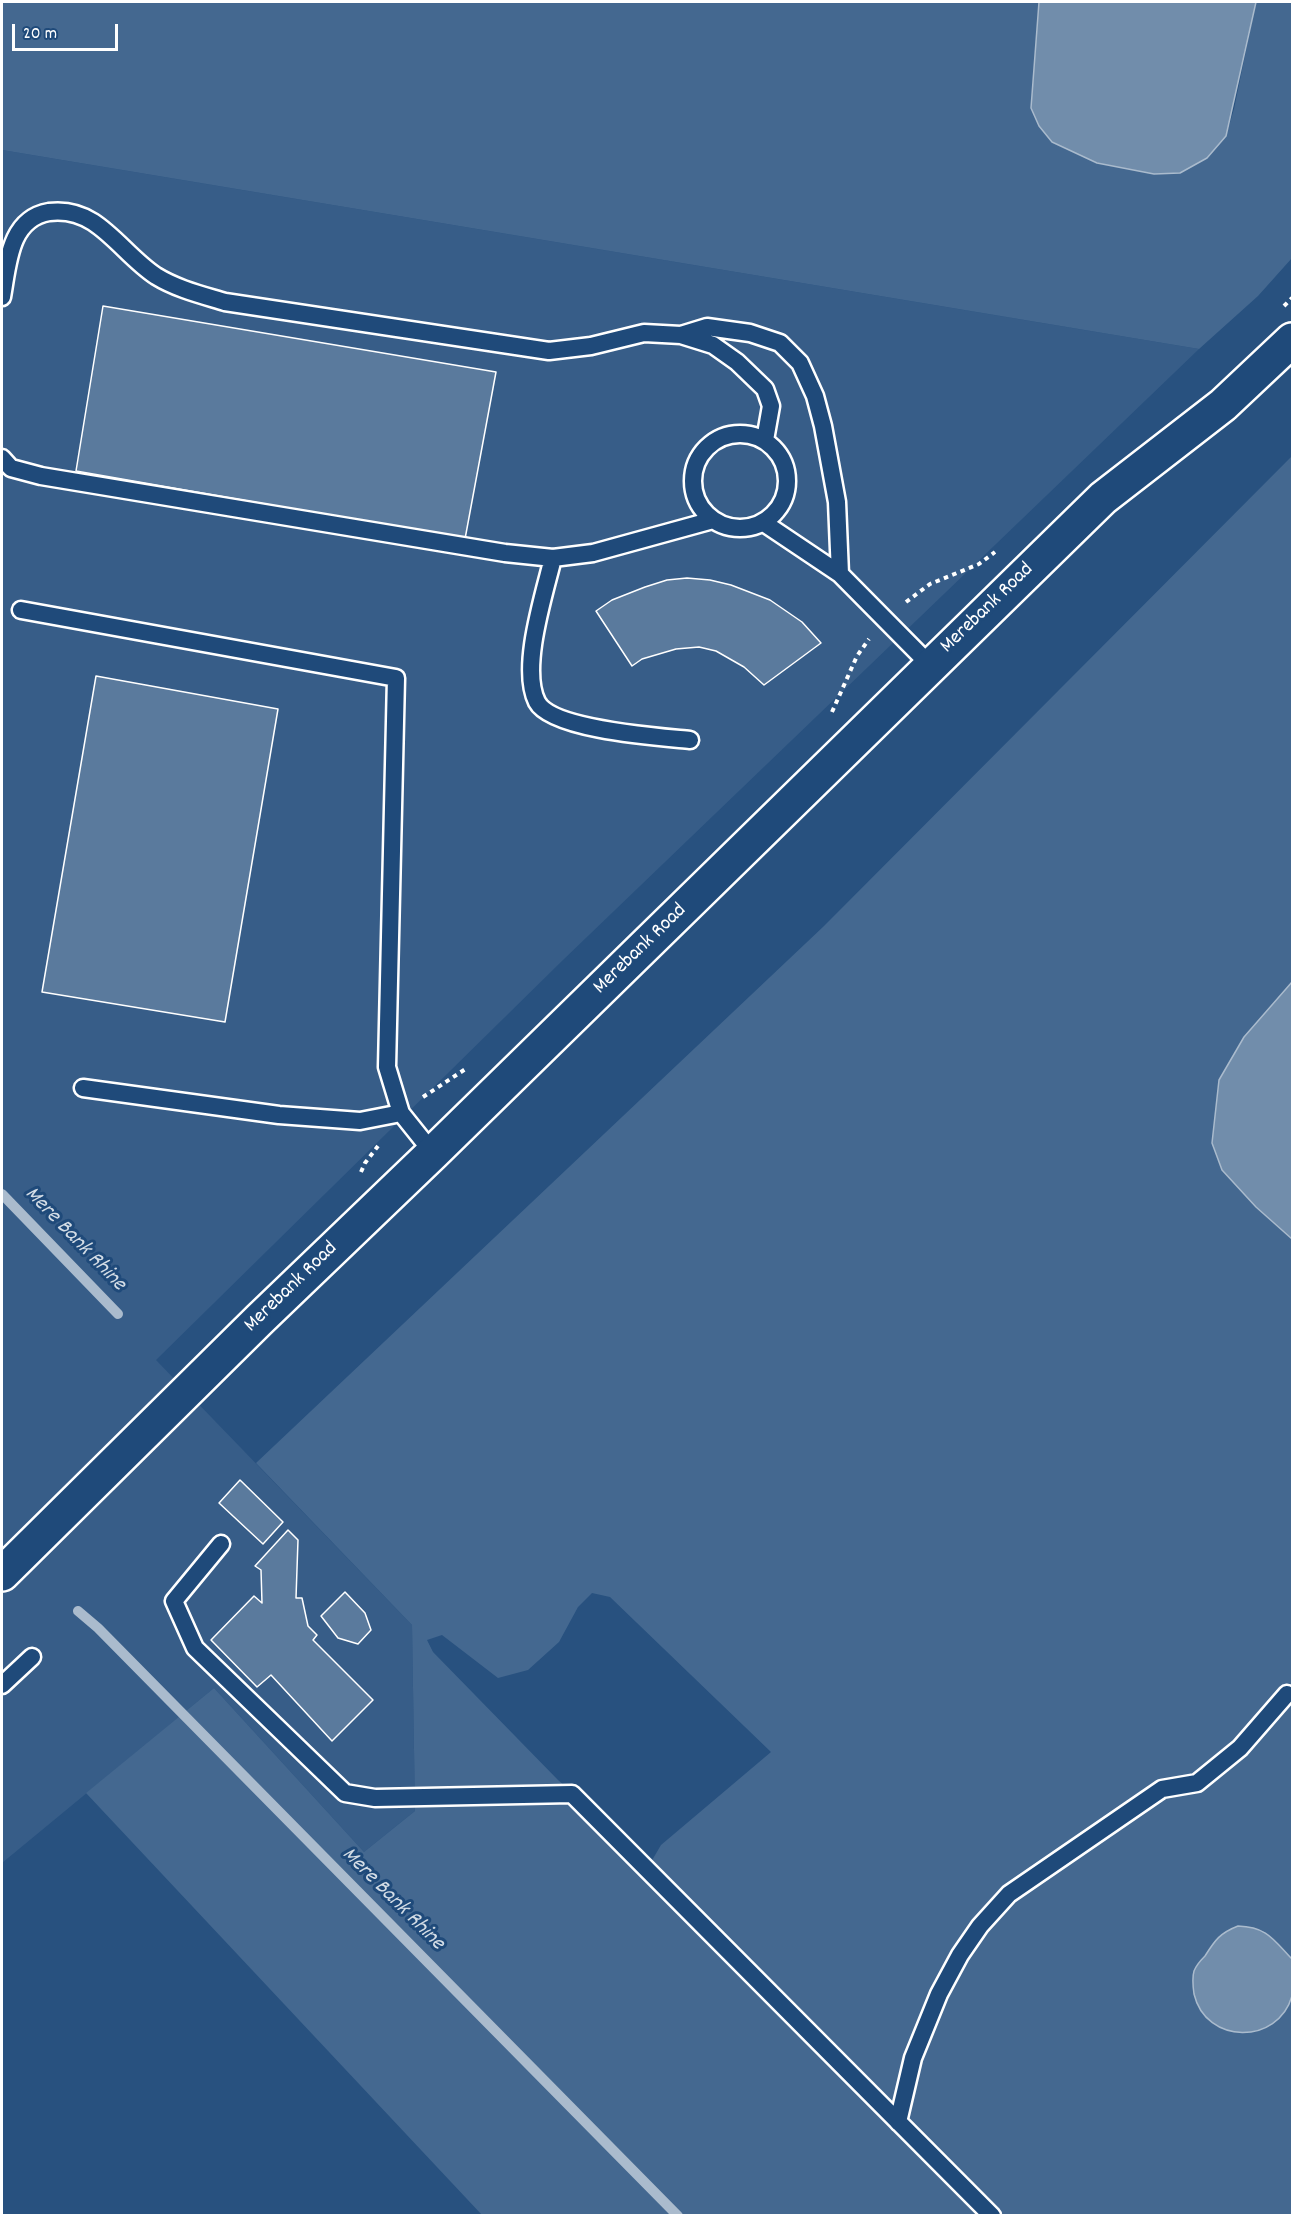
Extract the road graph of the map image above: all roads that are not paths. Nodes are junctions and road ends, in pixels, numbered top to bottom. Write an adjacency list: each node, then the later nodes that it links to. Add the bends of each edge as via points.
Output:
1 (2, 297): 2 (lane, via 17,231 27,220 61,211 93,222 156,276 225,302 549,351 644,333)
2 (681, 335): 4 (lane, via 713,345 765,389 771,406); 9 (lane, via 707,327 750,333 780,343 800,363 823,426 837,502)
3 (1293, 340): 11 (street, Merebank Road, via 1223,405 1103,498)
4 (765, 440): 6 (lane, via 750,434 718,438 695,462 693,491 698,505); 7 (lane, via 777,451 788,482 785,498)
5 (2, 458): 8 (lane, via 11,468 41,476)
6 (713, 520): 7 (lane, via 735,528); 8 (lane, via 593,553)
7 (764, 523): 9 (lane)
8 (553, 558): 12 (lane, via 532,649 531,683 538,704 556,716 591,728)
9 (840, 574): 11 (lane)
10 (21, 610): 14 (lane, via 396,678 387,1066)
11 (930, 665): 15 (street, Merebank Road)
12 (690, 740)
13 (83, 1088): 14 (lane, via 279,1115 360,1121)
14 (401, 1113): 15 (lane)
15 (433, 1153): 17 (street, Merebank Road)
16 (220, 1544): 21 (lane, via 174,1601 195,1648 345,1792 375,1798 572,1794)
17 (2, 1574)
18 (32, 1657): 19 (lane)
19 (2, 1685)
20 (1287, 1695): 21 (lane, via 1240,1748 1197,1783 1162,1789 1009,1894 980,1926 939,1994 914,2058)
21 (898, 2122): 22 (lane)
22 (992, 2216)

